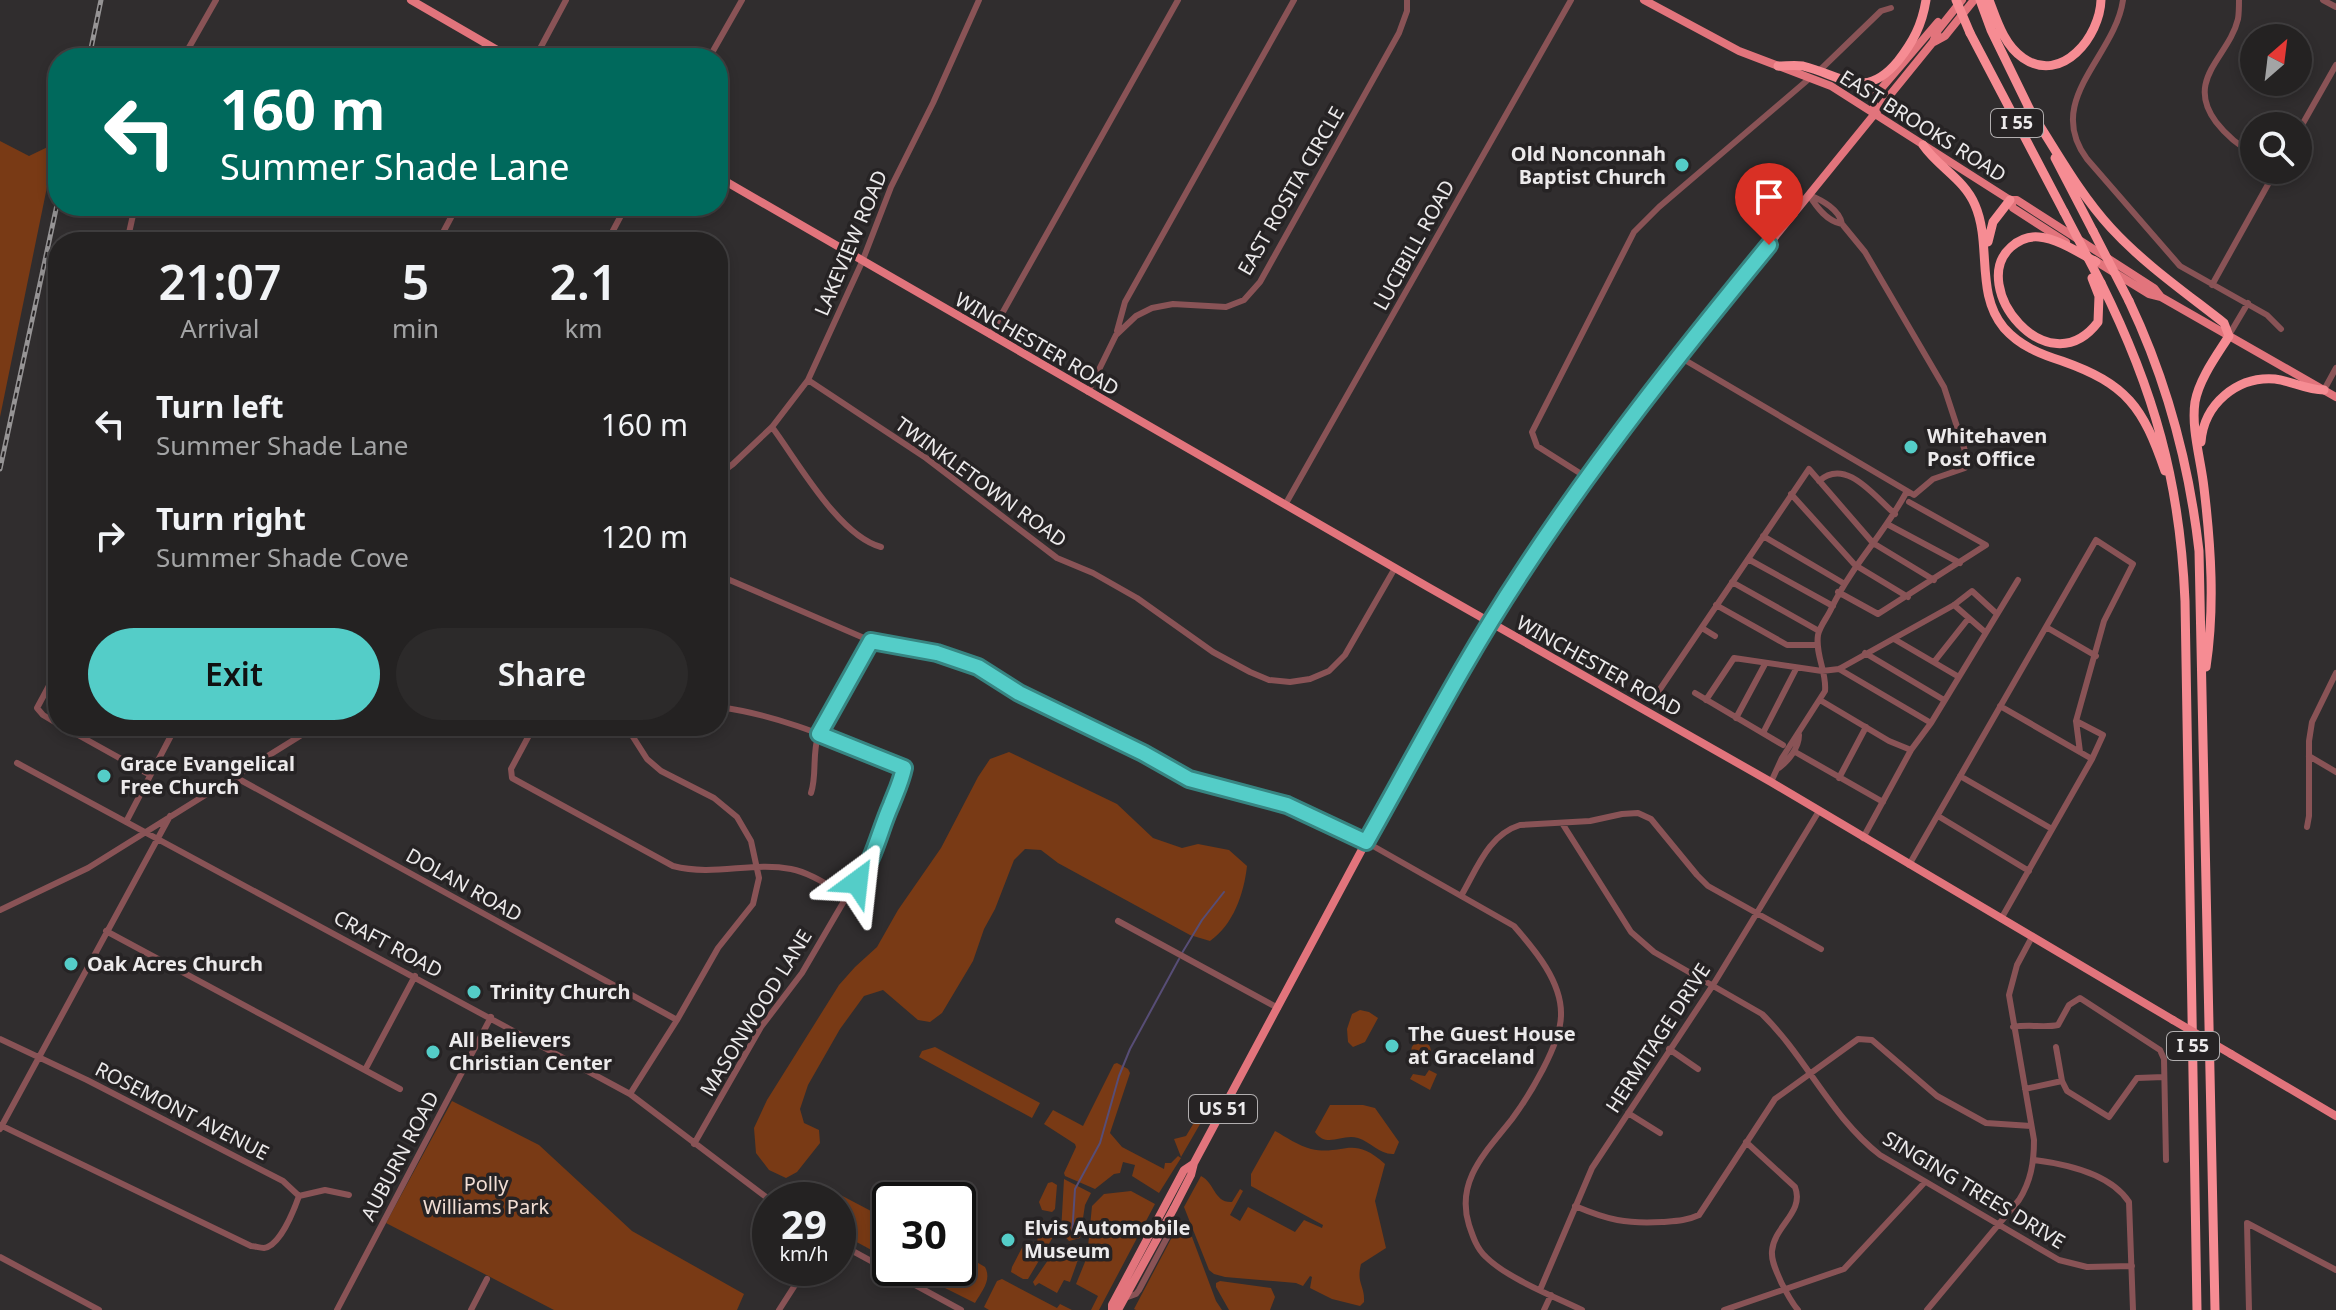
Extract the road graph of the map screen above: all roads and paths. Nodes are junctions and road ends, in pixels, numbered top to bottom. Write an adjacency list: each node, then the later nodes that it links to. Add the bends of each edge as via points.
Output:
1 (216, 0): 22 (street)
2 (411, 0): 23 (main road)
3 (566, 0): 24 (street)
4 (742, 0): 25 (street)
5 (979, 0): 39 (street, LAKEVIEW ROAD, via 891,187)
6 (1178, 0): 47 (street)
7 (1294, 0): 48 (street, via 1125,302)
8 (1407, 0): 48 (street, EAST ROSITA CIRCLE, via 1399,33 1260,282 1244,300 1226,307 1152,308)
9 (1571, 0): 65 (street, LUCIBILL ROAD)
10 (1644, 0): 28 (main road)
11 (1926, 0): 26 (highway, via 1927,21); 29 (highway, via 1913,40 1883,77 1861,84)
12 (1959, 0): 21 (main road, US 51); 26 (main road); 42 (highway, I 55, bridge, via 1970,33)
13 (1977, 0): 18 (highway, I 55); 21 (main road, US 51)
14 (2101, 0): 18 (highway, via 2088,39 2051,66 2030,62 2015,51)
15 (2123, 0): 43 (street, via 2113,33 2075,99 2074,136 2087,159 2174,260)
16 (2239, 0): 33 (street, via 2238,20 2207,77 2205,98 2211,114)
17 (2323, 0): 19 (street)
18 (1989, 7): 30 (highway, I 55)
19 (2336, 7)
20 (1891, 8): 29 (street, via 1881,11)
21 (1933, 42): 32 (main road, US 51)
22 (189, 48)
23 (494, 48)
24 (540, 48)
25 (715, 48)
26 (1915, 49): 32 (main road, via 1874,97)
27 (2336, 65): 31 (street)
28 (1778, 66): 29 (highway, via 1801,66)
29 (1814, 74): 32 (main road, EAST BROOKS ROAD); 59 (street, via 1659,207 1627,242 1532,432 1537,446)
30 (2028, 107): 49 (highway, via 2113,230 2224,323); 106 (highway, I 55, bridge, via 2129,301 2169,401 2199,551)
31 (2309, 112)
32 (1874, 113): 34 (main road, EAST BROOKS ROAD); 37 (main road, US 51)
33 (2240, 144)
34 (1923, 145): 38 (main road, EAST BROOKS ROAD); 41 (highway, via 1974,203)
35 (728, 183): 39 (main road, WINCHESTER ROAD)
36 (2268, 184): 43 (street)
37 (1809, 195): 50 (main road, US 51); 61 (street, via 1865,252 1944,387 1968,460 1965,468)
38 (2010, 200): 40 (main road, EAST BROOKS ROAD, via 2013,208); 41 (highway, via 1990,229); 44 (main road, EAST BROOKS ROAD)
39 (862, 262): 47 (main road, WINCHESTER ROAD); 52 (street, LAKEVIEW ROAD)
40 (2096, 262): 42 (highway, via 2053,241 2029,238 2009,248 1999,274 2003,298 2017,321 2034,335 2061,345 2082,340 2098,322); 44 (main road, EAST BROOKS ROAD)
41 (1986, 267): 64 (highway, via 1993,310 2017,341 2099,376 2135,406)
42 (2097, 280): 64 (highway, I 55, via 2147,384)
43 (2212, 285): 45 (street)
44 (2161, 297): 49 (main road, EAST BROOKS ROAD)
45 (2248, 303): 46 (street); 49 (street)
46 (2281, 329)
47 (990, 335): 54 (main road, WINCHESTER ROAD)
48 (1116, 335): 54 (street, EAST ROSITA CIRCLE)
49 (2229, 336): 53 (main road, EAST BROOKS ROAD); 57 (highway, via 2195,403)
50 (1678, 356): 59 (main road, US 51); 61 (street)
51 (2336, 368): 53 (street)
52 (808, 380): 56 (street, LAKEVIEW ROAD); 74 (street, TWINKLETOWN ROAD, via 926,458 1057,558 1137,598 1213,652 1269,680 1290,682 1329,671 1345,655)
53 (2324, 390): 55 (main road, EAST BROOKS ROAD); 57 (highway, via 2274,379 2235,388 2219,399 2206,420)
54 (1088, 392): 65 (main road, WINCHESTER ROAD)
55 (2336, 397)
56 (772, 427): 58 (street, LAKEVIEW ROAD); 70 (street, via 842,523)
57 (2201, 461): 106 (highway, via 2211,600)
58 (728, 468)
59 (1586, 477): 87 (main road, US 51)
60 (1819, 481): 62 (street, via 1809,469); 66 (street, via 1832,472 1846,473); 69 (street)
61 (1911, 493): 66 (street)
62 (1791, 494): 68 (street); 73 (street)
63 (1909, 502): 72 (street, via 1986,545)
64 (2177, 503): 218 (highway, I 55, via 2185,601)
65 (1285, 505): 74 (main road, WINCHESTER ROAD)
66 (1895, 514): 67 (street)
67 (1887, 524): 69 (street); 72 (street)
68 (1763, 536): 71 (street); 79 (street)
69 (1873, 543): 73 (street); 76 (street)
70 (881, 547)
71 (1748, 559): 78 (street); 84 (street)
72 (1960, 563): 76 (street)
73 (1855, 565): 79 (street); 81 (street)
74 (1395, 568): 87 (main road, WINCHESTER ROAD)
75 (728, 579): 94 (street)
76 (1934, 580): 81 (street)
77 (2018, 580): 85 (street)
78 (1732, 582): 82 (street); 90 (street)
79 (1843, 583): 80 (street)
80 (1838, 592): 81 (street, via 1878,614); 84 (street)
81 (1908, 597)
82 (1716, 605): 89 (street); 95 (street, via 1787,645)
83 (1954, 605): 85 (street, via 1972,591); 86 (street); 93 (street)
84 (1833, 606): 90 (street)
85 (1994, 612): 91 (street)
86 (1968, 619): 91 (street); 98 (street)
87 (1490, 623): 137 (main road, WINCHESTER ROAD); 150 (main road, US 51)
88 (2046, 627): 97 (street); 97 (street, via 2096,540 2133,564 2104,621); 112 (street)
89 (1702, 628): 92 (street); 108 (street)
90 (1819, 631): 95 (street)
91 (1985, 632): 104 (street)
92 (1715, 636)
93 (1894, 639): 96 (street); 98 (street)
94 (871, 641): 120 (street); 150 (street, via 978,667 1189,779 1287,805)
95 (1817, 645): 102 (street)
96 (1865, 653): 101 (street); 111 (street)
97 (2096, 656): 116 (street)
98 (1934, 662): 104 (street)
99 (1765, 664): 100 (street); 109 (street, via 1734,658); 115 (street)
100 (1796, 669): 102 (street); 119 (street)
101 (1839, 669): 102 (street); 117 (street)
102 (1822, 671): 110 (street, via 1826,687)
103 (2336, 673): 129 (street, via 2312,722)
104 (1959, 677): 111 (street)
105 (48, 688): 114 (street, via 37,708)
106 (2203, 690): 219 (highway, I 55)
107 (1695, 693): 109 (street)
108 (1654, 698)
109 (1706, 700): 115 (street)
110 (1820, 700): 118 (street); 126 (street)
111 (1944, 700): 117 (street)
112 (2000, 706): 128 (street); 134 (street)
113 (728, 709): 120 (street)
114 (48, 718)
115 (1736, 718): 119 (street)
116 (2076, 721): 128 (street); 130 (street, via 2103,735)
117 (1931, 723): 127 (street)
118 (1866, 727): 127 (street); 136 (street)
119 (1763, 733): 126 (street)
120 (819, 734): 138 (street); 154 (street, MASONWOOD LANE, via 904,768 876,850)
121 (80, 736): 133 (street)
122 (170, 736): 133 (street)
123 (300, 736): 135 (street)
124 (529, 736): 152 (street, via 511,769 512,778 673,866 695,872)
125 (633, 736): 152 (street, via 661,771 727,807 751,841)
126 (1790, 749): 136 (street); 137 (street, via 1788,761)
127 (1911, 750): 139 (street)
128 (2080, 752): 130 (street)
129 (2309, 756): 132 (street); 145 (street)
130 (2092, 759): 146 (street)
131 (17, 763): 143 (street, CRAFT ROAD)
132 (2336, 772)
133 (150, 775): 143 (street)
134 (1960, 776): 142 (street); 146 (street)
135 (235, 777): 141 (street); 167 (street, DOLAN ROAD)
136 (1839, 778): 139 (street)
137 (1771, 782): 140 (main road, WINCHESTER ROAD)
138 (811, 793)
139 (1883, 802): 148 (street)
140 (1819, 811): 148 (main road, WINCHESTER ROAD); 157 (street, HERMITAGE DRIVE)
141 (170, 815): 147 (street); 149 (street)
142 (1938, 816): 151 (street); 153 (street)
143 (126, 822): 147 (street, CRAFT ROAD)
144 (1562, 823): 155 (street, via 1520,825 1503,832); 157 (street, via 1638,813 1651,819 1708,886); 164 (street, SINGING TREES DRIVE, via 1631,932 1654,952)
145 (2307, 827)
146 (2052, 829): 153 (street)
147 (143, 832): 149 (street, CRAFT ROAD); 156 (street, via 88,868)
148 (1863, 838): 151 (main road, WINCHESTER ROAD)
149 (158, 840): 160 (street); 163 (street, CRAFT ROAD)
150 (1366, 842): 155 (street); 165 (main road, US 51)
151 (1909, 865): 158 (main road, WINCHESTER ROAD)
152 (757, 868): 154 (street, via 791,869); 167 (street, via 753,904 718,948)
153 (2029, 871): 158 (street)
154 (847, 896): 187 (street, MASONWOOD LANE, via 802,973 761,1027)
155 (1461, 896): 204 (street, via 1514,926 1553,979 1559,1000 1558,1034 1546,1062 1514,1117 1473,1168 1467,1189 1466,1216 1486,1258)
156 (0, 910)
157 (1759, 912): 162 (street); 164 (street, HERMITAGE DRIVE)
158 (2000, 919): 161 (main road, WINCHESTER ROAD)
159 (1118, 921): 165 (street)
160 (106, 931): 172 (street); 174 (street)
161 (2032, 937): 168 (street, via 2009,995); 182 (main road, WINCHESTER ROAD, bridge)
162 (1821, 949)
163 (415, 976): 166 (street, CRAFT ROAD); 174 (street)
164 (1713, 985): 171 (street, HERMITAGE DRIVE); 175 (street, SINGING TREES DRIVE, via 1762,1014)
165 (1278, 1008): 190 (main road, US 51)
166 (491, 1017): 180 (street, CRAFT ROAD); 207 (street, AUBURN ROAD)
167 (677, 1020): 180 (street)
168 (2013, 1027): 176 (street, via 2058,1025 2069,1005 2083,998 2160,1050); 179 (street)
169 (0, 1039): 172 (street, ROSEMONT AVENUE)
170 (2056, 1047): 177 (street)
171 (1669, 1049): 173 (street); 181 (street, HERMITAGE DRIVE)
172 (37, 1058): 183 (street); 194 (street, ROSEMONT AVENUE, via 283,1181)
173 (1698, 1069)
174 (365, 1070): 178 (street)
175 (1810, 1074): 184 (street, via 1865,1038 1937,1096 1986,1123); 186 (street, via 1775,1099); 191 (street, SINGING TREES DRIVE, via 1864,1143)
176 (2164, 1077): 177 (street, via 2137,1078 2111,1116 2065,1089); 189 (street)
177 (2062, 1081): 179 (street)
178 (400, 1089)
179 (2025, 1089): 184 (street)
180 (630, 1094): 187 (street, CRAFT ROAD)
181 (1628, 1113): 185 (street); 195 (street, HERMITAGE DRIVE, via 1592,1168)
182 (2336, 1116)
183 (1, 1126): 194 (street, via 251,1246 274,1244)
184 (2031, 1126): 188 (street)
185 (1660, 1133)
186 (1746, 1142): 195 (street, via 1699,1215 1688,1220 1626,1224); 203 (street, via 1799,1196 1772,1250)
187 (694, 1144): 192 (street, CRAFT ROAD)
188 (2034, 1160): 196 (street, via 2026,1188); 199 (street, via 2071,1165 2123,1193 2129,1202)
189 (2166, 1160)
190 (1194, 1163): 211 (main road, US 51); 211 (main road, US 51, via 1184,1170)
191 (1925, 1182): 196 (street, SINGING TREES DRIVE); 203 (street, via 1844,1269)
192 (752, 1187)
193 (349, 1195): 194 (street, via 325,1190)
194 (299, 1196)
195 (1575, 1206): 204 (street, HERMITAGE DRIVE)
196 (2000, 1225): 199 (street, SINGING TREES DRIVE, via 2074,1265); 216 (street)
197 (856, 1253): 210 (street)
198 (0, 1257): 206 (street)
199 (2132, 1266): 217 (street)
200 (2336, 1270): 220 (street, via 2247,1223)
201 (487, 1279): 208 (street)
202 (794, 1286): 209 (street)
203 (1784, 1289): 214 (street); 215 (street)
204 (1540, 1290): 205 (street)
205 (1551, 1295): 212 (street); 213 (street)
206 (99, 1310)
207 (337, 1310)
208 (471, 1310)
209 (779, 1310)
210 (961, 1310)
211 (1115, 1310)
212 (1544, 1310)
213 (1582, 1310)
214 (1724, 1310)
215 (1798, 1310)
216 (1927, 1310)
217 (2133, 1310)
218 (2197, 1310)
219 (2215, 1310)
220 (2249, 1310)

